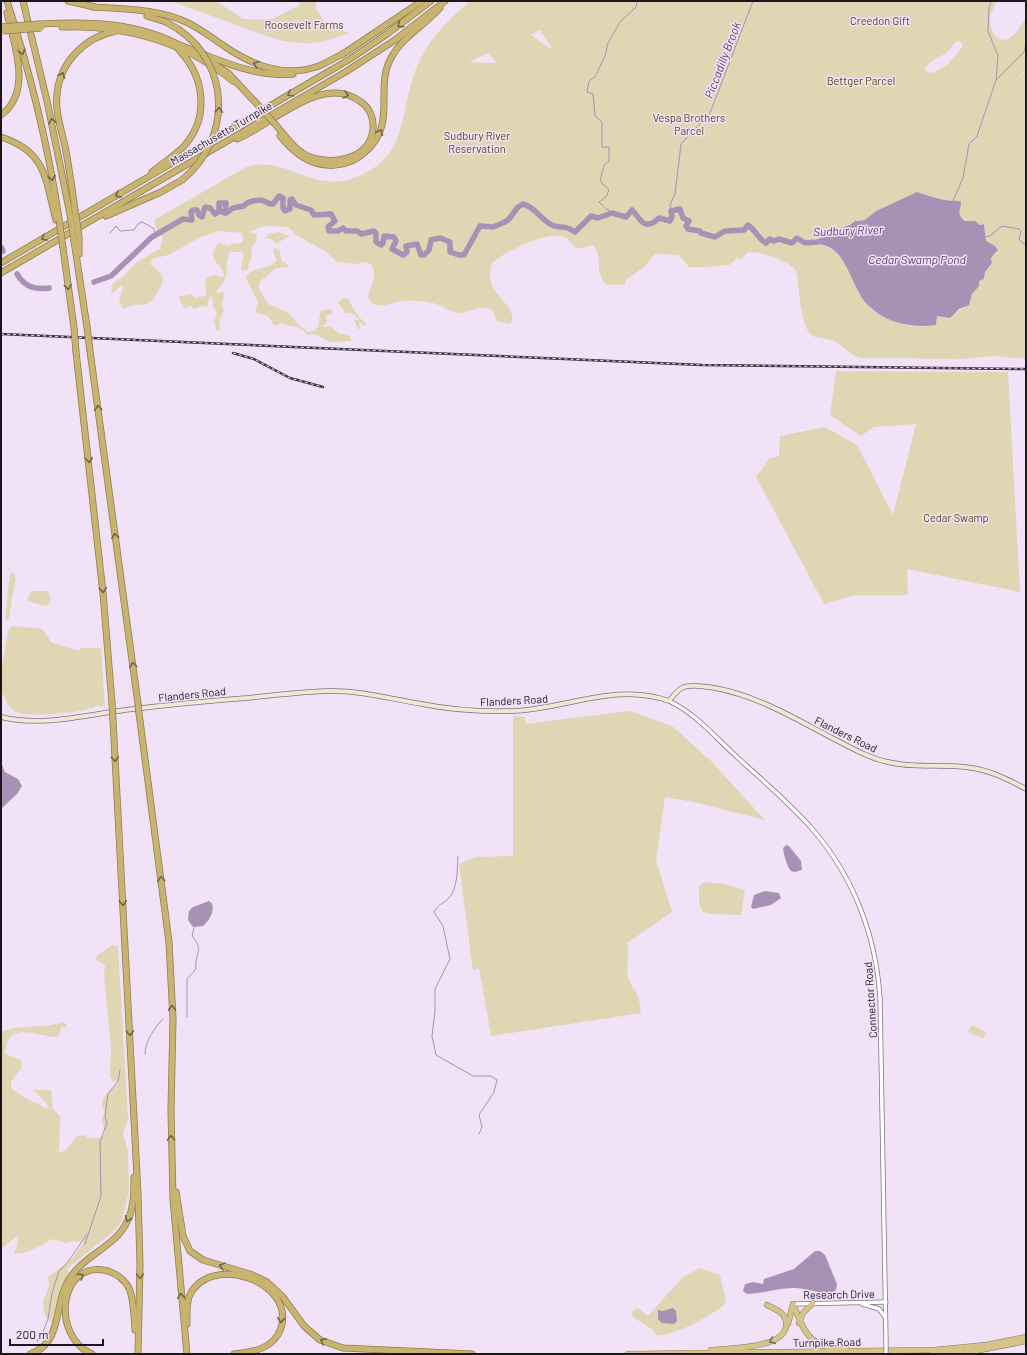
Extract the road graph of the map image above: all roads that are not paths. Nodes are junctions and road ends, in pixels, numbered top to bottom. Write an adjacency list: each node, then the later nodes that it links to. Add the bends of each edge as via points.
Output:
1 (6, 1): 15 (highway, via 19,82 14,102); 20 (highway, one-way to 20, via 40,117)
2 (23, 1): 22 (highway, one-way to 2, bridge)
3 (68, 1): 7 (highway)
4 (422, 1): 14 (highway)
5 (431, 1): 19 (highway, Massachusetts Turnpike, one-way to 19, via 354,56)
6 (446, 1): 16 (highway, one-way to 6, via 295,152 315,163 338,165 364,154 375,141 382,126 386,73 392,56); 18 (highway, Massachusetts Turnpike, via 367,59)
7 (93, 7): 14 (highway, one-way to 7, via 308,69 274,69 246,60 196,27 175,18); 21 (highway, one-way to 7, bridge, via 161,192 182,180 196,166 208,148 216,129 219,107 216,84 208,62 196,45 178,29 154,17)
8 (87, 25): 10 (highway)
9 (40, 26): 10 (highway); 11 (highway, bridge); 13 (highway, via 77,22 109,24 142,31)
10 (56, 27): 12 (highway, via 94,26)
11 (2, 29)
12 (120, 30): 13 (highway); 22 (highway, one-way to 12, bridge, via 75,210 57,108 59,82 67,64 81,48 97,37)
13 (180, 47): 14 (highway, via 251,70 281,74 318,68); 16 (highway, bridge, via 229,78); 19 (highway, via 200,86 201,105 198,122 183,146)
14 (346, 52)
15 (1, 115)
16 (273, 124): 18 (highway, one-way to 16, via 245,136 310,98 328,93 344,94 360,100 369,111 373,125 370,140 363,149 346,158 330,161 313,158 300,151)
17 (1, 137): 20 (highway, via 24,146 38,161)
18 (222, 144): 21 (highway, Massachusetts Turnpike)
19 (136, 184): 23 (highway, Massachusetts Turnpike, one-way to 23)
20 (58, 219): 28 (highway, one-way to 28, bridge, via 74,328 104,599)
21 (85, 224): 24 (highway, Massachusetts Turnpike)
22 (77, 239): 29 (highway, one-way to 22, bridge, via 173,1027 166,908)
23 (1, 263)
24 (1, 273)
25 (669, 701): 26 (main road, Flanders Road, via 643,694 620,693 544,708 483,711 328,691 52,719 24,720); 27 (main road, Flanders Road, via 680,689 688,686 701,686 738,694 767,704 853,749 881,760 901,765 978,768); 30 (street, Connector Road, via 689,713 813,830 828,848 845,876 868,929 877,963 880,998)
26 (1, 716)
27 (1026, 789)
28 (136, 1139): 42 (highway, one-way to 42, via 140,1256); 43 (highway, one-way to 43, via 134,1194 126,1224 116,1236 73,1273 63,1292 52,1336 44,1346)
29 (172, 1164): 40 (highway, one-way to 29, via 174,1227); 46 (highway, one-way to 29, via 344,1348 316,1338 283,1297 267,1282 250,1274 203,1260 190,1251 182,1232)
30 (886, 1302): 32 (street, Research Drive); 35 (street, Connector Road)
31 (813, 1303): 32 (street, Research Drive); 33 (street, Research Drive); 36 (highway, via 803,1313)
32 (853, 1303): 35 (street, via 873,1306)
33 (793, 1304): 36 (highway); 37 (highway)
34 (768, 1305): 37 (highway, via 784,1315)
35 (886, 1318): 49 (street, Connector Road, bridge)
36 (799, 1323): 41 (highway, via 805,1332 819,1343)
37 (786, 1329): 48 (highway, one-way to 48, via 775,1340 762,1345)
38 (1026, 1337): 41 (highway, Turnpike Road, via 953,1349)
39 (1026, 1341): 50 (highway, via 975,1351)
40 (187, 1351): 45 (highway, one-way to 45, via 188,1305 194,1289 208,1278 236,1275 254,1280 270,1290 278,1300 282,1317 278,1334 266,1347 254,1352)
41 (864, 1351): 48 (highway, Turnpike Road)
42 (138, 1352): 44 (highway, one-way to 42, via 73,1338 66,1320 65,1308 68,1294 75,1281 84,1273 97,1270 118,1276 129,1289)
43 (30, 1354)
44 (92, 1354)
45 (234, 1354)
46 (472, 1354)
47 (628, 1354): 48 (highway, Turnpike Road)
48 (665, 1354)
49 (886, 1354)
50 (932, 1354)

